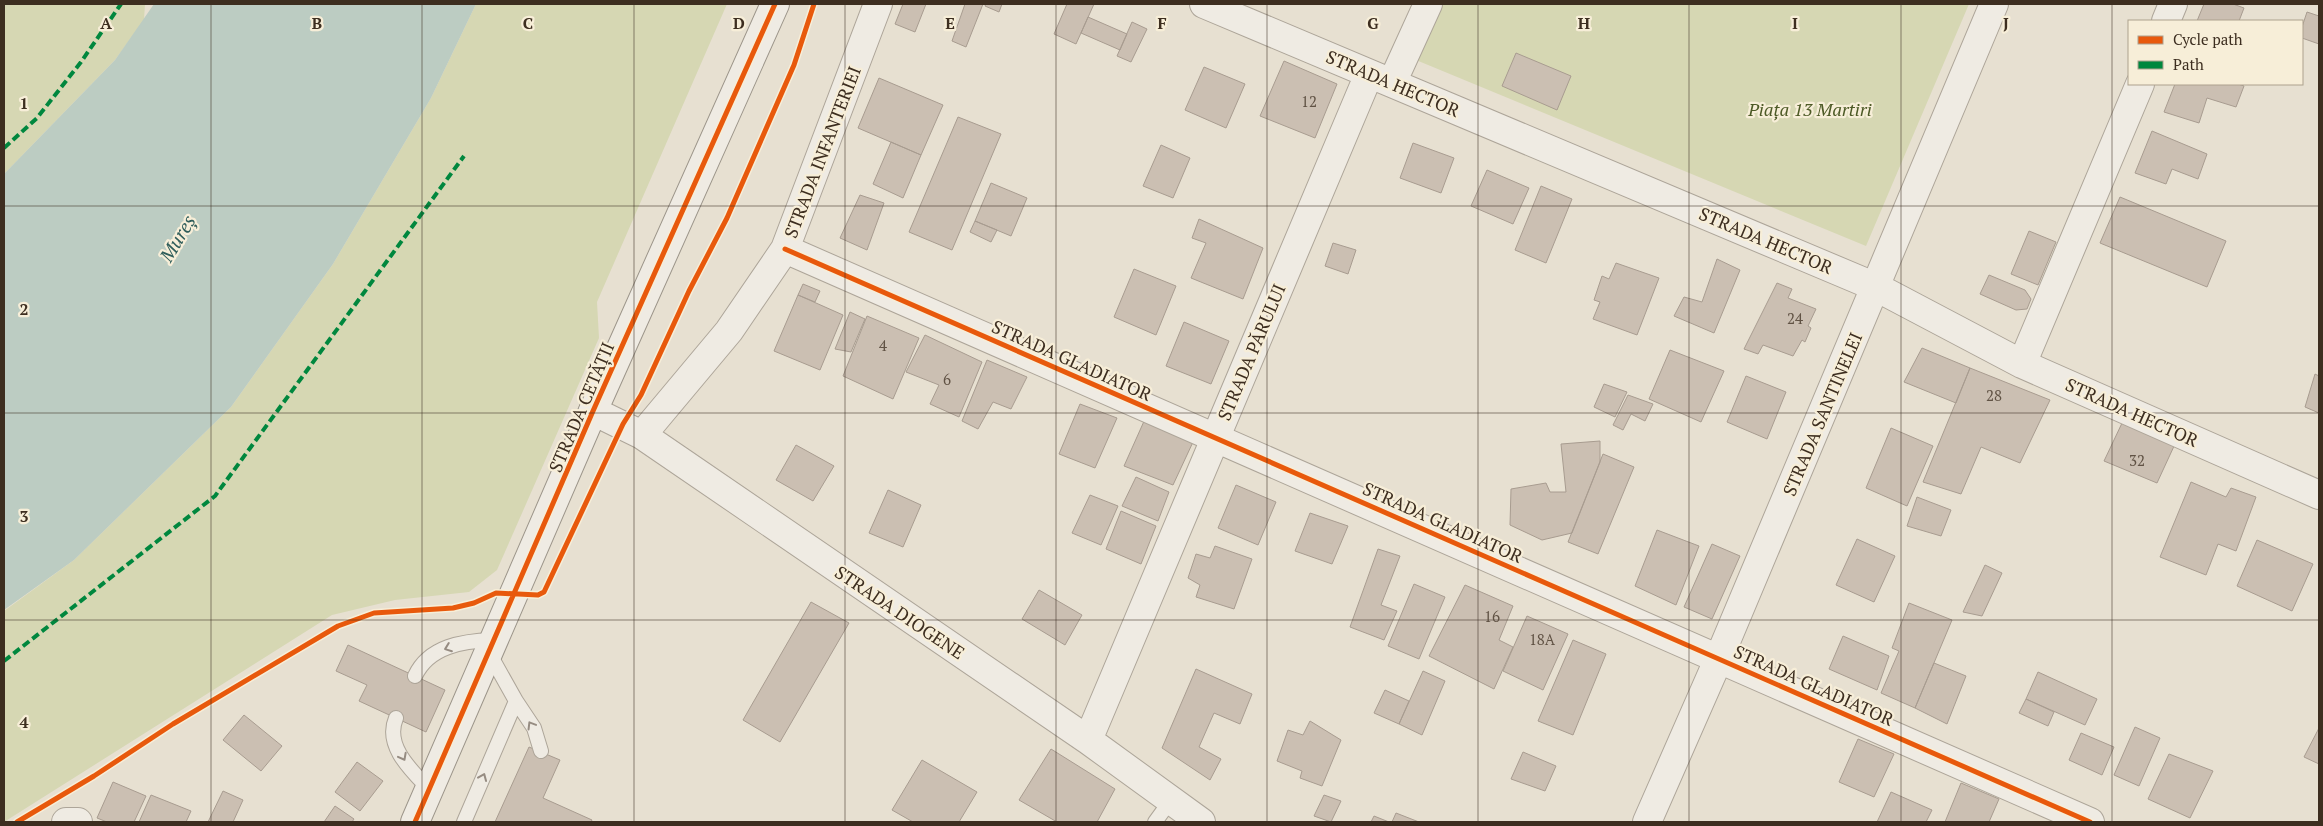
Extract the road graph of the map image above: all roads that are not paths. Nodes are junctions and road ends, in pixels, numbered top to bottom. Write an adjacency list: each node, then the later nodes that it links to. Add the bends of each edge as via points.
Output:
1 (775, 4): 13 (street, STRADA CETĂȚII)
2 (878, 4): 10 (street, STRADA INFANTERIEI)
3 (1204, 4): 8 (street, STRADA HECTOR)
4 (1428, 4): 8 (street)
5 (1994, 4): 11 (street, STRADA SANTINELEI)
6 (2173, 4): 7 (street)
7 (2166, 20)
8 (1381, 78): 11 (street, STRADA HECTOR); 15 (street, STRADA PĂRULUI)
9 (2140, 85): 12 (street)
10 (785, 249): 14 (street, STRADA INFANTERIEI, via 729,331); 15 (street, STRADA GLADIATOR)
11 (1876, 287): 12 (street, STRADA HECTOR); 18 (street, STRADA SANTINELEI)
12 (2022, 364): 16 (street, STRADA HECTOR)
13 (593, 412): 14 (street, STRADA DIOGENE); 17 (street, STRADA CETĂȚII)
14 (642, 436): 22 (street, STRADA DIOGENE)
15 (1215, 437): 18 (street, STRADA GLADIATOR); 22 (street, STRADA PĂRULUI)
16 (2319, 495)
17 (491, 646): 19 (lane, one-way to 19, via 469,641 449,646 423,662); 20 (lane); 24 (street, STRADA CETĂȚII)
18 (1719, 658): 32 (street, STRADA SANTINELEI); 33 (street, STRADA GLADIATOR)
19 (415, 676)
20 (516, 701): 23 (lane, one-way to 20, via 534,728); 29 (lane, one-way to 20)
21 (396, 718): 24 (lane, one-way to 24, via 394,736 400,755)
22 (1088, 740): 25 (street, STRADA DIOGENE)
23 (541, 752)
24 (429, 789): 28 (street, STRADA CETĂȚII)
25 (1171, 800): 30 (lane); 31 (street, STRADA DIOGENE)
26 (66, 822): 27 (street)
27 (78, 822)
28 (415, 822)
29 (464, 822)
30 (1155, 822)
31 (1201, 822)
32 (1647, 822)
33 (2090, 822)

